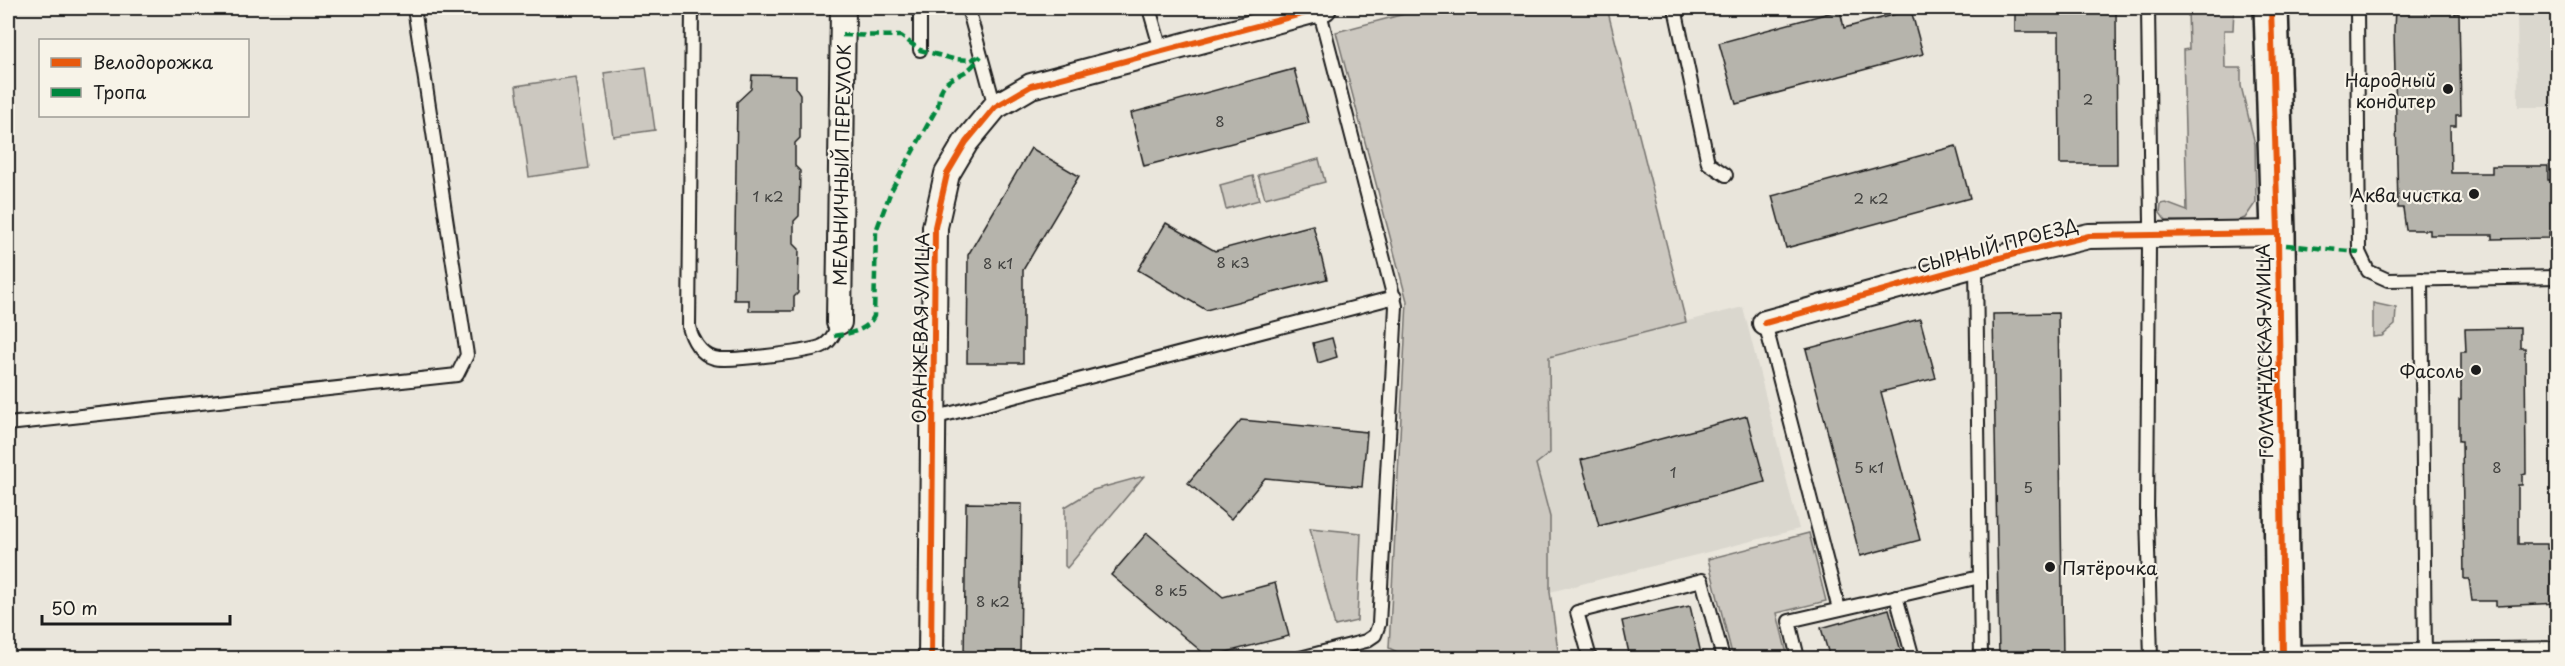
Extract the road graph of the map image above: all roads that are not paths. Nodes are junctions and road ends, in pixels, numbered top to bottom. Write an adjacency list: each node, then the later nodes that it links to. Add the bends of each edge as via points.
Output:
1 (414, 8): 26 (lane, via 467,356 457,375)
2 (692, 8): 23 (lane, via 689,327 693,340 711,357 730,360 821,346 834,336)
3 (843, 8): 23 (street, МЕЛЬНИЧНЫЙ ПЕРЕУЛОК)
4 (920, 8): 13 (lane)
5 (968, 8): 15 (lane)
6 (1149, 8): 14 (lane)
7 (1321, 8): 14 (street, ОРАНЖЕВАЯ УЛИЦА); 22 (lane)
8 (1675, 8): 16 (lane, via 1708,163)
9 (2148, 8): 17 (lane)
10 (2259, 8): 18 (street, ГОЛЛАНДСКАЯ УЛИЦА)
11 (2271, 8): 18 (street, ГОЛЛАНДСКАЯ УЛИЦА)
12 (2357, 8): 21 (lane, via 2359,252 2368,271 2388,280)
13 (920, 50)
14 (1161, 50): 15 (street, ОРАНЖЕВАЯ УЛИЦА, via 1051,79)
15 (995, 107): 25 (street, ОРАНЖЕВАЯ УЛИЦА, via 955,158 938,207)
16 (1726, 175)
17 (2150, 233): 18 (street, СЫРНЫЙ ПРОЕЗД); 19 (street, СЫРНЫЙ ПРОЕЗД, via 2089,236); 40 (lane, via 2147,525)
18 (2272, 233): 32 (street, ГОЛЛАНДСКАЯ УЛИЦА)
19 (1976, 265): 24 (street, СЫРНЫЙ ПРОЕЗД); 27 (lane)
20 (2558, 277): 21 (lane)
21 (2421, 279): 31 (lane)
22 (1395, 297): 25 (lane); 34 (lane, via 1379,624 1375,635 1366,641)
23 (839, 322)
24 (1765, 324): 29 (lane)
25 (933, 418): 33 (street, ОРАНЖЕВАЯ УЛИЦА)
26 (8, 424)
27 (1980, 577): 28 (lane); 39 (lane)
28 (1896, 596): 29 (lane); 38 (lane)
29 (1839, 609): 37 (lane, via 1789,621)
30 (2558, 648): 31 (lane)
31 (2425, 654): 32 (lane)
32 (2276, 655)
33 (931, 658)
34 (1300, 658)
35 (1590, 658): 36 (lane, via 1577,612 1702,580)
36 (1723, 658)
37 (1798, 658)
38 (1913, 658)
39 (1980, 658)
40 (2151, 658)

